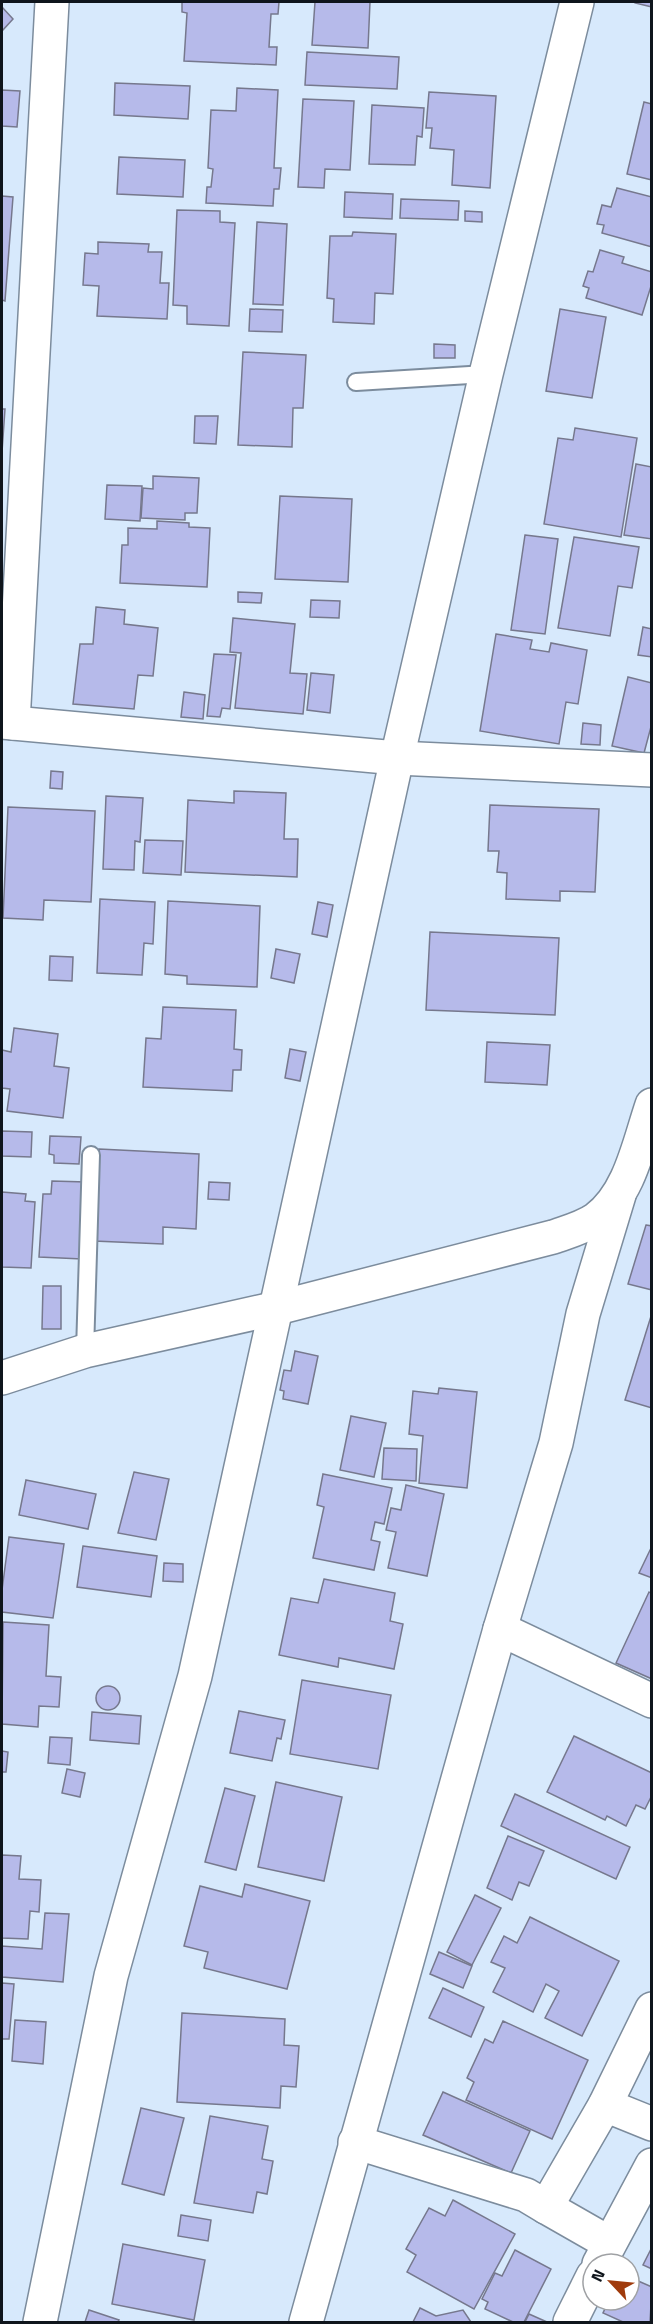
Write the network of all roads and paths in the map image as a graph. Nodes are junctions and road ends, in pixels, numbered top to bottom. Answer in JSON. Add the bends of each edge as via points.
{"nodes":[{"id":1,"x":52,"y":2,"type":"edge"},
{"id":2,"x":578,"y":2,"type":"edge"},
{"id":3,"x":486,"y":374,"type":"junction"},
{"id":4,"x":356,"y":382,"type":"dead end"},
{"id":5,"x":7,"y":722,"type":"edge"},
{"id":6,"x":397,"y":758,"type":"junction"},
{"id":7,"x":651,"y":770,"type":"edge"},
{"id":8,"x":651,"y":1105,"type":"edge"},
{"id":9,"x":91,"y":1155,"type":"dead end"},
{"id":10,"x":619,"y":1195,"type":"junction"},
{"id":11,"x":277,"y":1308,"type":"junction"},
{"id":12,"x":85,"y":1351,"type":"junction"},
{"id":13,"x":2,"y":1378,"type":"edge"},
{"id":14,"x":500,"y":1629,"type":"junction"},
{"id":15,"x":651,"y":1701,"type":"edge"},
{"id":16,"x":651,"y":2008,"type":"edge"},
{"id":17,"x":604,"y":2105,"type":"junction"},
{"id":18,"x":651,"y":2124,"type":"edge"},
{"id":19,"x":355,"y":2142,"type":"junction"},
{"id":20,"x":651,"y":2165,"type":"edge"},
{"id":21,"x":546,"y":2207,"type":"junction"},
{"id":22,"x":602,"y":2252,"type":"edge"},
{"id":23,"x":605,"y":2252,"type":"edge"},
{"id":24,"x":581,"y":2300,"type":"edge"},
{"id":25,"x":40,"y":2322,"type":"edge"},
{"id":26,"x":306,"y":2322,"type":"edge"},
{"id":27,"x":570,"y":2322,"type":"edge"}],
"edges":[{"from":1,"to":5,"type":"street"},
{"from":2,"to":3,"type":"street"},
{"from":3,"to":4,"type":"lane"},
{"from":3,"to":6,"type":"street"},
{"from":5,"to":6,"type":"street"},
{"from":6,"to":7,"type":"street"},
{"from":6,"to":11,"type":"street"},
{"from":8,"to":10,"type":"street"},
{"from":9,"to":12,"type":"lane"},
{"from":10,"to":11,"type":"street","via":[[596,1219],[553,1237]]},
{"from":10,"to":14,"type":"street","via":[[583,1314],[556,1443]]},
{"from":11,"to":12,"type":"street"},
{"from":11,"to":25,"type":"street","via":[[195,1676],[111,1976]]},
{"from":12,"to":13,"type":"street"},
{"from":14,"to":15,"type":"street"},
{"from":14,"to":19,"type":"street"},
{"from":16,"to":17,"type":"street"},
{"from":17,"to":18,"type":"street"},
{"from":17,"to":21,"type":"street"},
{"from":19,"to":21,"type":"street","via":[[526,2196]]},
{"from":19,"to":26,"type":"street"},
{"from":20,"to":23,"type":"street"},
{"from":21,"to":22,"type":"street"},
{"from":24,"to":27,"type":"street"}]}
